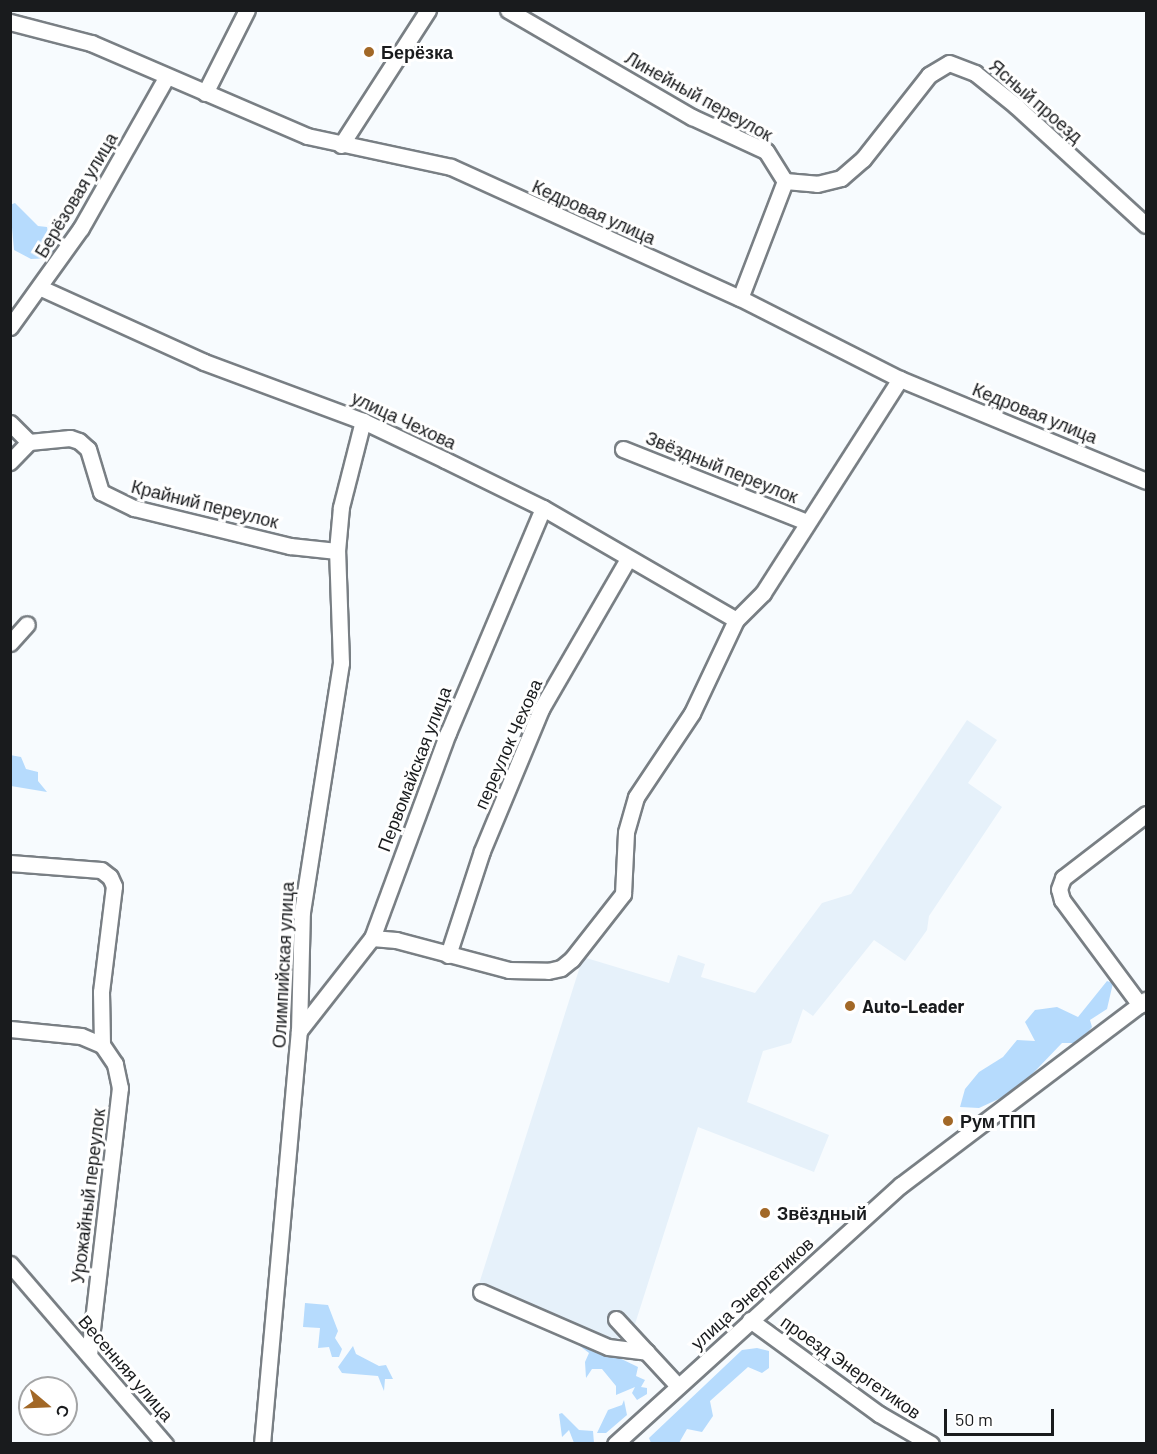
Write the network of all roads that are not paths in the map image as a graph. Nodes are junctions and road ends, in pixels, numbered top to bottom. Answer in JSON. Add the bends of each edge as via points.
{"nodes":[{"id":1,"x":247,"y":10,"type":"edge"},
{"id":2,"x":429,"y":10,"type":"edge"},
{"id":3,"x":508,"y":10,"type":"edge"},
{"id":4,"x":10,"y":22,"type":"edge"},
{"id":5,"x":166,"y":78,"type":"junction"},
{"id":6,"x":205,"y":93,"type":"junction"},
{"id":7,"x":341,"y":145,"type":"junction"},
{"id":8,"x":785,"y":181,"type":"junction"},
{"id":9,"x":1146,"y":225,"type":"edge"},
{"id":10,"x":41,"y":288,"type":"junction"},
{"id":11,"x":740,"y":298,"type":"junction"},
{"id":12,"x":10,"y":327,"type":"edge"},
{"id":13,"x":900,"y":379,"type":"junction"},
{"id":14,"x":363,"y":421,"type":"junction"},
{"id":15,"x":10,"y":423,"type":"edge"},
{"id":16,"x":29,"y":442,"type":"junction"},
{"id":17,"x":622,"y":449,"type":"dead end"},
{"id":18,"x":10,"y":462,"type":"edge"},
{"id":19,"x":1146,"y":481,"type":"edge"},
{"id":20,"x":543,"y":508,"type":"junction"},
{"id":21,"x":806,"y":522,"type":"junction"},
{"id":22,"x":337,"y":551,"type":"junction"},
{"id":23,"x":628,"y":559,"type":"junction"},
{"id":24,"x":736,"y":620,"type":"junction"},
{"id":25,"x":27,"y":624,"type":"dead end"},
{"id":26,"x":10,"y":643,"type":"edge"},
{"id":27,"x":1146,"y":814,"type":"edge"},
{"id":28,"x":10,"y":863,"type":"edge"},
{"id":29,"x":372,"y":938,"type":"junction"},
{"id":30,"x":448,"y":955,"type":"junction"},
{"id":31,"x":1143,"y":1002,"type":"edge"},
{"id":32,"x":10,"y":1029,"type":"edge"},
{"id":33,"x":299,"y":1031,"type":"junction"},
{"id":34,"x":102,"y":1045,"type":"junction"},
{"id":35,"x":10,"y":1264,"type":"edge"},
{"id":36,"x":481,"y":1293,"type":"dead end"},
{"id":37,"x":616,"y":1319,"type":"dead end"},
{"id":38,"x":750,"y":1320,"type":"junction"},
{"id":39,"x":647,"y":1352,"type":"junction"},
{"id":40,"x":89,"y":1355,"type":"junction"},
{"id":41,"x":678,"y":1386,"type":"junction"},
{"id":42,"x":163,"y":1443,"type":"edge"},
{"id":43,"x":262,"y":1443,"type":"edge"},
{"id":44,"x":615,"y":1443,"type":"edge"},
{"id":45,"x":931,"y":1443,"type":"edge"}],
"edges":[{"from":1,"to":6,"type":"street"},
{"from":2,"to":7,"type":"street"},
{"from":3,"to":8,"type":"street","name":"Линейный переулок","via":[[692,117],[766,151]]},
{"from":4,"to":5,"type":"street","name":"Кедровая улица","via":[[91,43]]},
{"from":5,"to":6,"type":"street","name":"Кедровая улица"},
{"from":5,"to":10,"type":"street","name":"Берёзовая улица","via":[[109,182]]},
{"from":6,"to":7,"type":"street","name":"Кедровая улица","via":[[297,132]]},
{"from":7,"to":11,"type":"street","name":"Кедровая улица","via":[[424,158],[450,167]]},
{"from":8,"to":9,"type":"street","name":"Ясный проезд","via":[[817,184],[841,178],[863,159],[929,75],[949,63],[975,73],[1016,106]]},
{"from":8,"to":11,"type":"street"},
{"from":10,"to":12,"type":"street","name":"Берёзовая улица"},
{"from":10,"to":14,"type":"street","name":"улица Чехова","via":[[225,370]]},
{"from":11,"to":13,"type":"street","name":"Кедровая улица"},
{"from":13,"to":19,"type":"street","name":"Кедровая улица"},
{"from":13,"to":21,"type":"street","name":"Звёздный переулок"},
{"from":14,"to":20,"type":"street","name":"улица Чехова"},
{"from":14,"to":22,"type":"street","name":"Олимпийская улица","via":[[341,507]]},
{"from":15,"to":16,"type":"street"},
{"from":16,"to":18,"type":"street"},
{"from":16,"to":22,"type":"street","name":"Крайний переулок","via":[[70,438],[79,441],[88,449],[101,492],[134,508],[290,546]]},
{"from":17,"to":21,"type":"street","name":"Звёздный переулок"},
{"from":20,"to":23,"type":"street","name":"улица Чехова"},
{"from":20,"to":29,"type":"street","name":"Первомайская улица","via":[[457,712]]},
{"from":21,"to":24,"type":"street","name":"Звёздный переулок","via":[[763,594]]},
{"from":22,"to":33,"type":"street","name":"Олимпийская улица","via":[[341,663],[302,912]]},
{"from":23,"to":24,"type":"street","name":"улица Чехова"},
{"from":23,"to":30,"type":"street","name":"переулок Чехова","via":[[542,709],[482,851]]},
{"from":24,"to":30,"type":"street","name":"Звёздный переулок","via":[[692,713],[630,810],[625,885],[619,902],[572,959],[548,971],[509,970]]},
{"from":25,"to":26,"type":"street"},
{"from":27,"to":31,"type":"street","via":[[1063,878],[1059,889],[1062,900]]},
{"from":28,"to":34,"type":"street","via":[[101,870],[110,877],[114,886],[101,992]]},
{"from":29,"to":30,"type":"street","name":"Звёздный переулок","via":[[396,940]]},
{"from":29,"to":33,"type":"street","name":"Первомайская улица"},
{"from":31,"to":38,"type":"street","name":"улица Энергетиков","via":[[940,1153]]},
{"from":32,"to":34,"type":"street","via":[[81,1036]]},
{"from":33,"to":43,"type":"street","name":"Олимпийская улица"},
{"from":34,"to":40,"type":"street","name":"Урожайный переулок","via":[[115,1064],[120,1088]]},
{"from":35,"to":40,"type":"street","name":"Весенняя улица"},
{"from":36,"to":39,"type":"street","via":[[608,1347]]},
{"from":37,"to":39,"type":"street"},
{"from":38,"to":41,"type":"street","name":"улица Энергетиков"},
{"from":38,"to":45,"type":"street","name":"проезд Энергетиков","via":[[879,1414]]},
{"from":39,"to":41,"type":"street"},
{"from":40,"to":42,"type":"street","name":"Весенняя улица"},
{"from":41,"to":44,"type":"street","name":"улица Энергетиков"}]}
